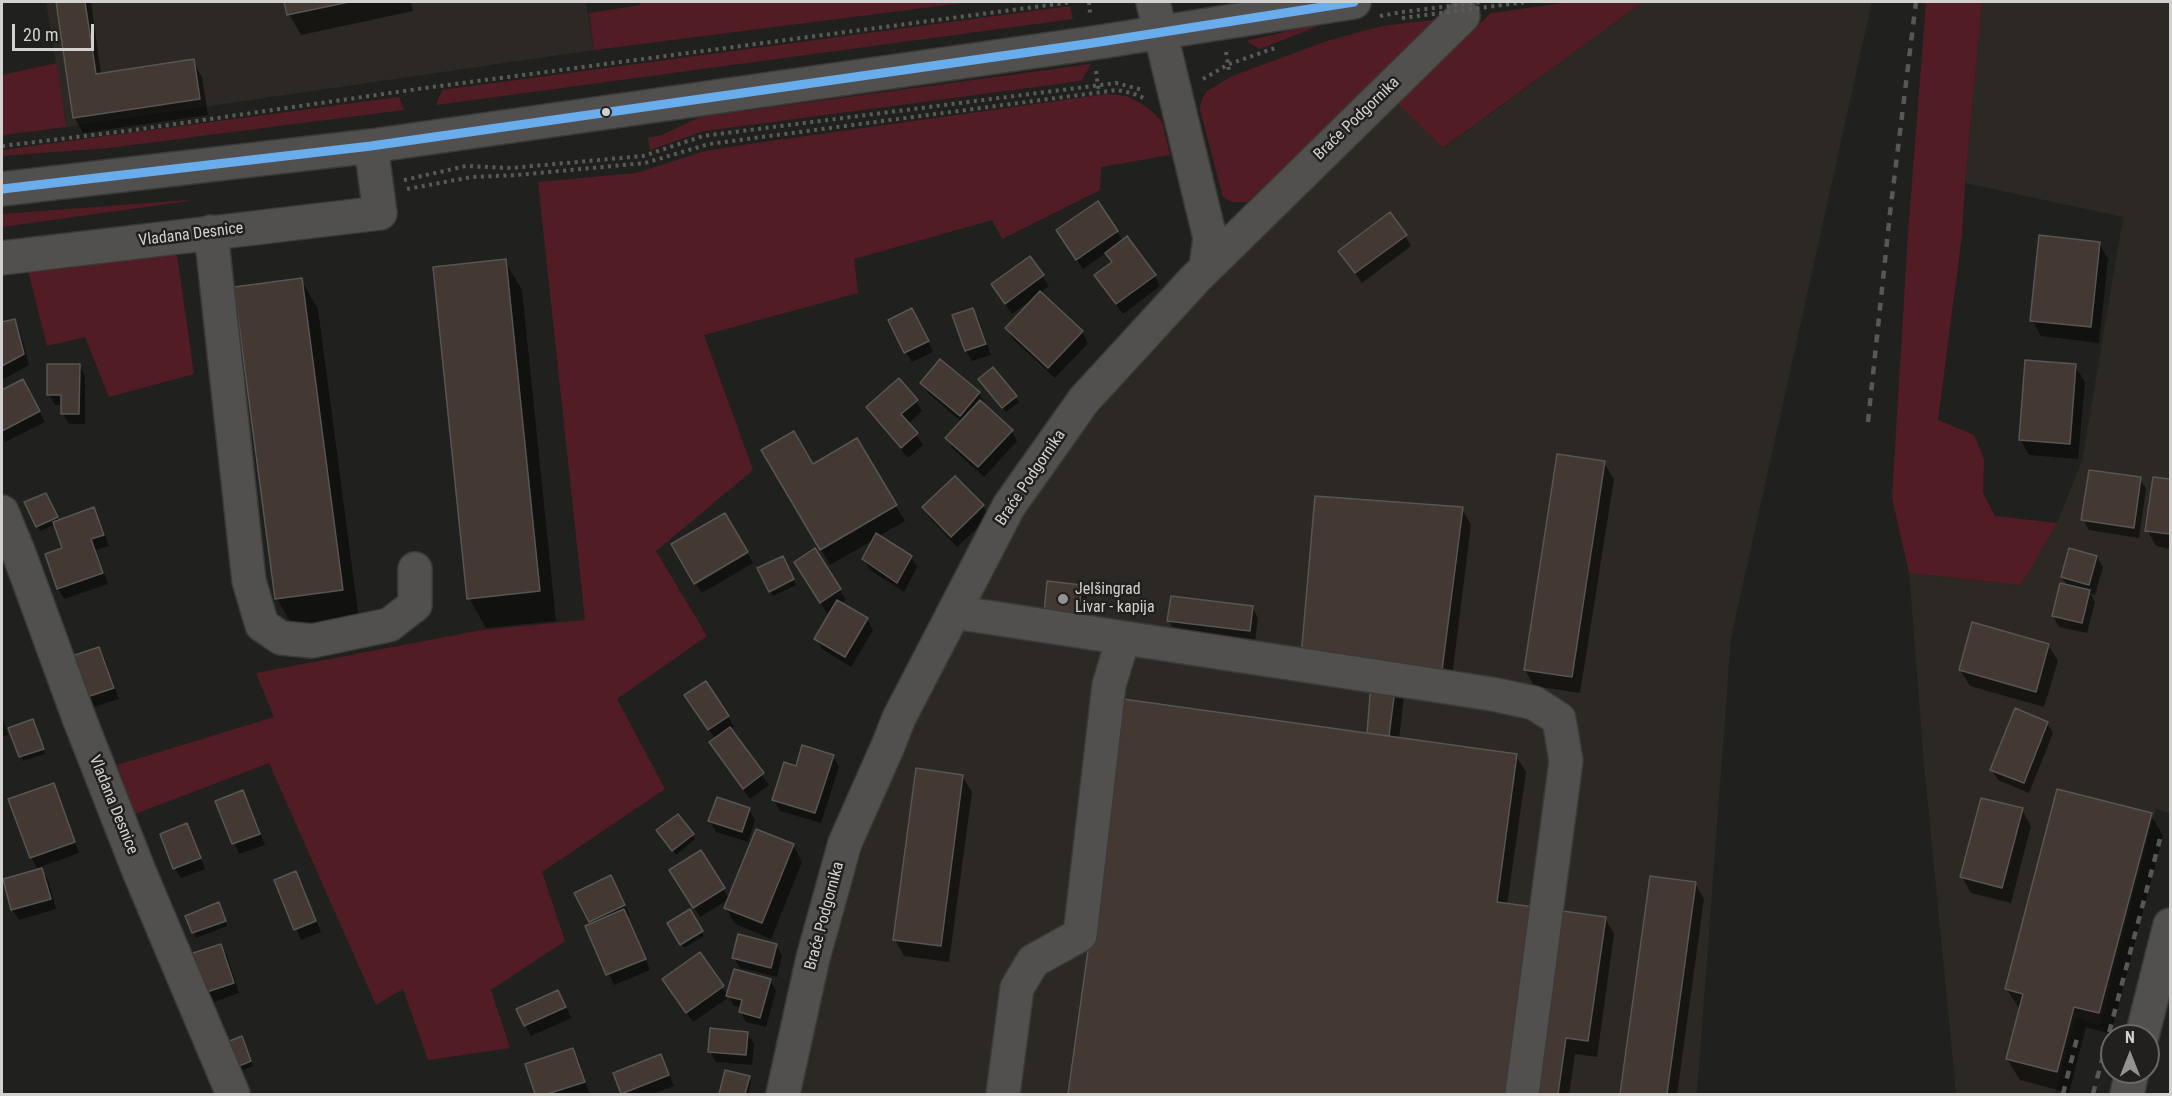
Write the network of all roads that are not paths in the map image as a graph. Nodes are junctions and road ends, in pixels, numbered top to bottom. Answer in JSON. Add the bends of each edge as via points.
{"nodes":[{"id":1,"x":1363,"y":9,"type":"edge"},
{"id":2,"x":1472,"y":9,"type":"edge"},
{"id":3,"x":1156,"y":16,"type":"edge"},
{"id":4,"x":371,"y":146,"type":"junction"},
{"id":5,"x":2,"y":189,"type":"edge"},
{"id":6,"x":211,"y":232,"type":"junction"},
{"id":7,"x":2,"y":258,"type":"edge"},
{"id":8,"x":1206,"y":267,"type":"junction"},
{"id":9,"x":2,"y":512,"type":"edge"},
{"id":10,"x":415,"y":569,"type":"dead end"},
{"id":11,"x":954,"y":612,"type":"junction"},
{"id":12,"x":1123,"y":639,"type":"junction"},
{"id":13,"x":2170,"y":925,"type":"edge"},
{"id":14,"x":2145,"y":1024,"type":"edge"},
{"id":15,"x":233,"y":1095,"type":"edge"},
{"id":16,"x":783,"y":1095,"type":"edge"},
{"id":17,"x":1003,"y":1095,"type":"edge"},
{"id":18,"x":1522,"y":1095,"type":"edge"}],
"edges":[{"from":1,"to":3,"type":"street","via":[[1220,24]]},
{"from":2,"to":8,"type":"street","name":"Braće Podgornika"},
{"from":3,"to":4,"type":"street","via":[[1093,43]]},
{"from":3,"to":8,"type":"street","via":[[1210,238]]},
{"from":4,"to":5,"type":"street"},
{"from":4,"to":6,"type":"street","name":"Vladana Desnice","via":[[378,198]]},
{"from":6,"to":7,"type":"street","name":"Vladana Desnice"},
{"from":6,"to":10,"type":"street","via":[[249,581],[262,624],[281,638],[312,641],[389,626],[415,605]]},
{"from":8,"to":11,"type":"street","name":"Braće Podgornika","via":[[1084,400],[1009,506]]},
{"from":9,"to":15,"type":"street","name":"Vladana Desnice","via":[[135,860]]},
{"from":11,"to":12,"type":"street"},
{"from":11,"to":16,"type":"street","name":"Braće Podgornika","via":[[899,718],[845,843],[813,958]]},
{"from":12,"to":17,"type":"street","via":[[1109,685],[1080,935],[1033,961],[1017,988]]},
{"from":12,"to":18,"type":"street","via":[[1492,694],[1534,703],[1559,719],[1566,761]]},
{"from":13,"to":14,"type":"street"}]}
